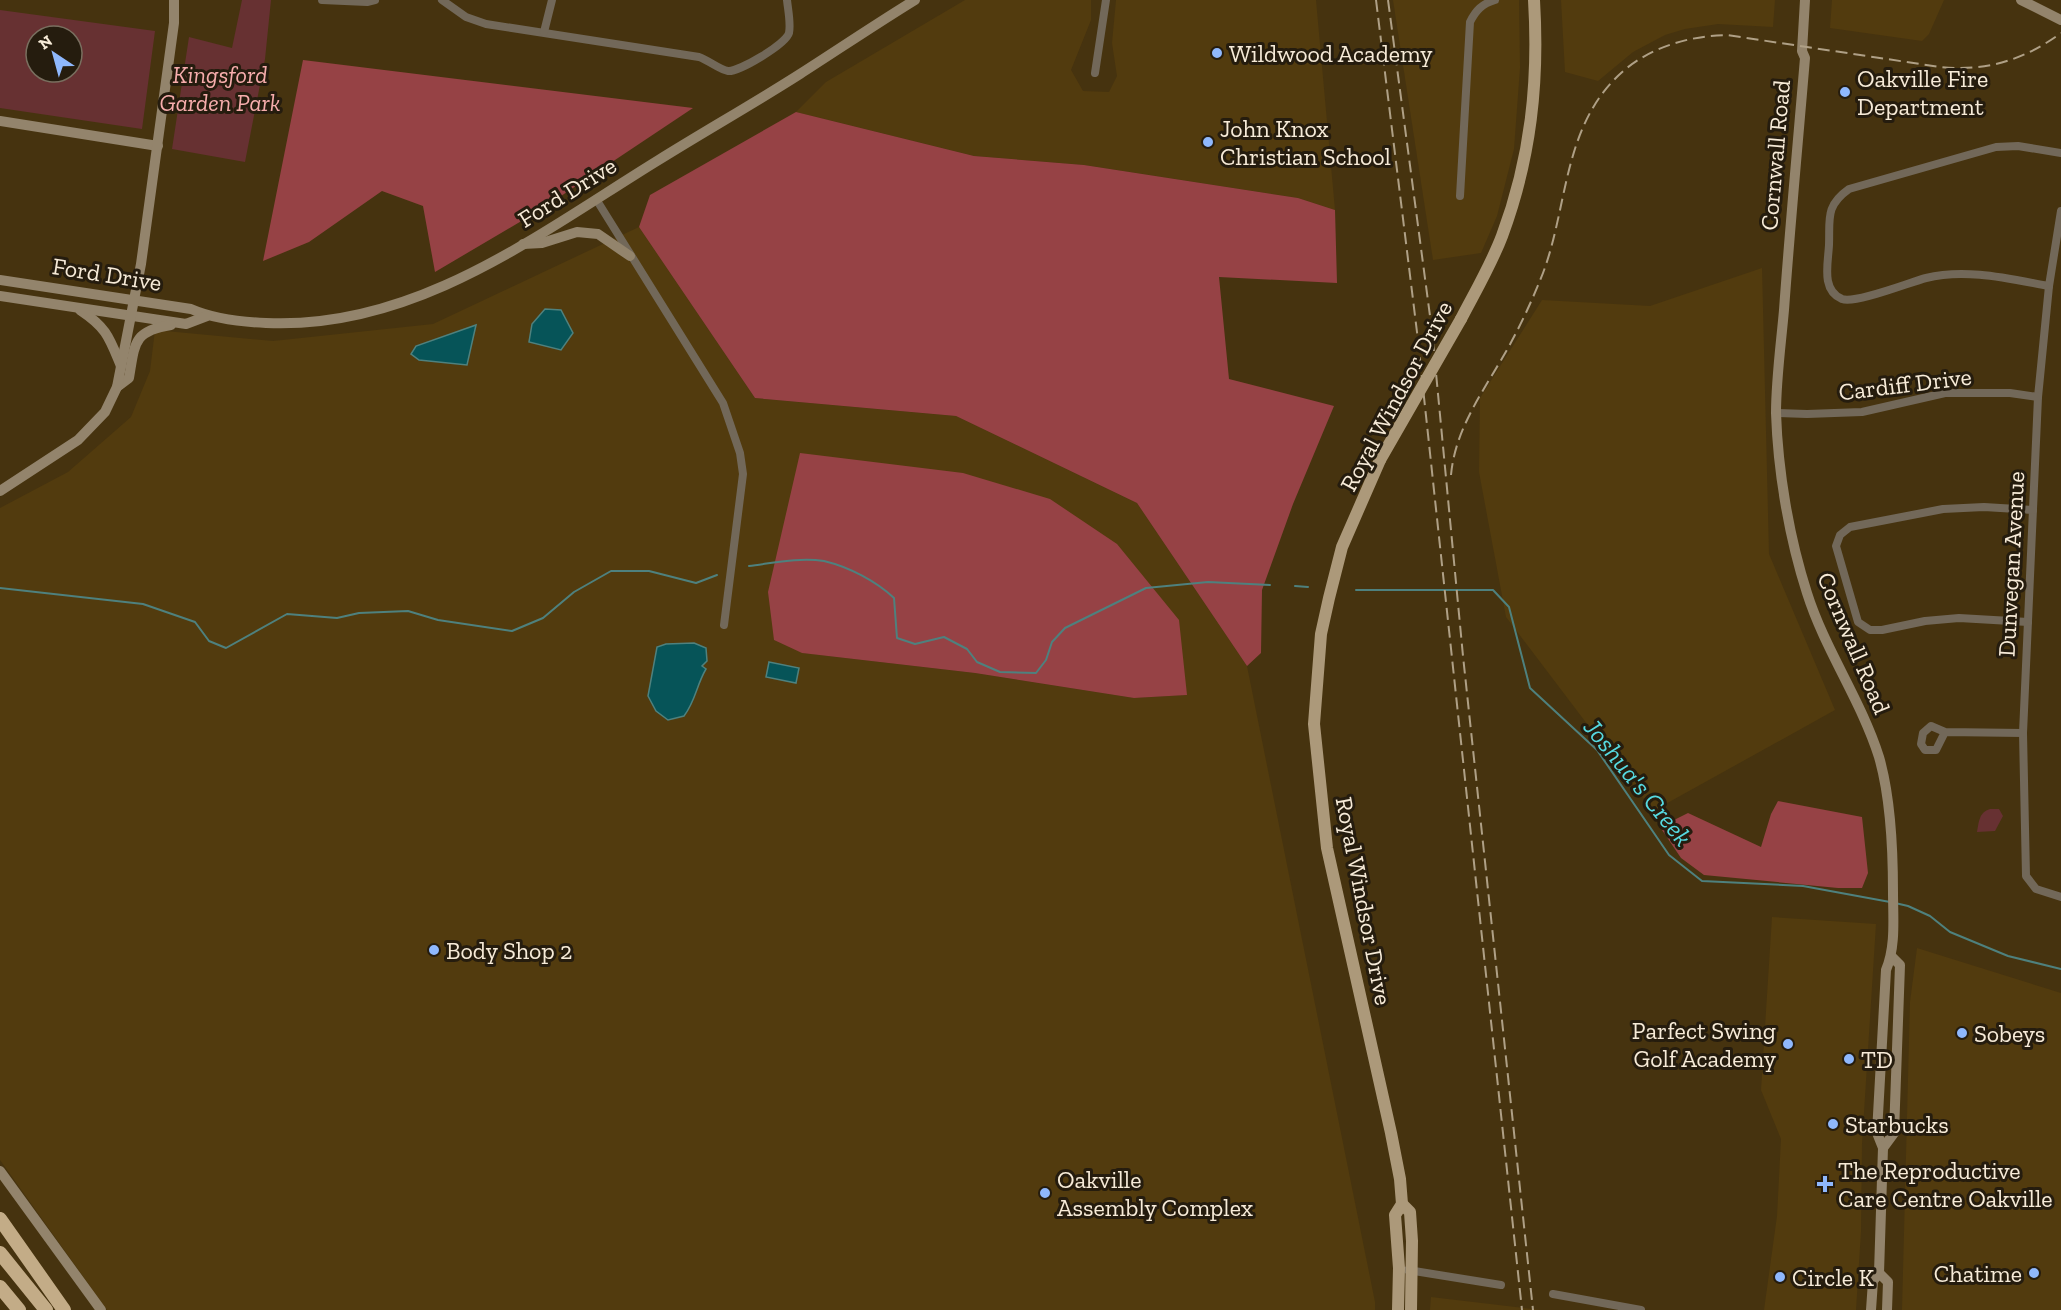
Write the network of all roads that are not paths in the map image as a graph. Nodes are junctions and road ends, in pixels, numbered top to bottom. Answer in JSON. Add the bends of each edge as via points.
{"nodes":[{"id":1,"x":174,"y":0,"type":"edge"},
{"id":2,"x":323,"y":0,"type":"edge"},
{"id":3,"x":375,"y":0,"type":"edge"},
{"id":4,"x":442,"y":0,"type":"edge"},
{"id":5,"x":552,"y":0,"type":"edge"},
{"id":6,"x":787,"y":0,"type":"edge"},
{"id":7,"x":915,"y":0,"type":"edge"},
{"id":8,"x":1106,"y":0,"type":"edge"},
{"id":9,"x":1496,"y":0,"type":"edge"},
{"id":10,"x":1534,"y":0,"type":"edge"},
{"id":11,"x":1804,"y":0,"type":"edge"},
{"id":12,"x":1811,"y":0,"type":"edge"},
{"id":13,"x":2021,"y":0,"type":"edge"},
{"id":14,"x":2061,"y":20,"type":"edge"},
{"id":15,"x":544,"y":32,"type":"junction"},
{"id":16,"x":1805,"y":58,"type":"junction"},
{"id":17,"x":1095,"y":73,"type":"dead end"},
{"id":18,"x":0,"y":121,"type":"edge"},
{"id":19,"x":158,"y":146,"type":"junction"},
{"id":20,"x":2060,"y":152,"type":"edge"},
{"id":21,"x":1460,"y":196,"type":"dead end"},
{"id":22,"x":596,"y":199,"type":"junction"},
{"id":23,"x":2061,"y":211,"type":"edge"},
{"id":24,"x":523,"y":244,"type":"junction"},
{"id":25,"x":630,"y":256,"type":"junction"},
{"id":26,"x":0,"y":280,"type":"edge"},
{"id":27,"x":2049,"y":286,"type":"junction"},
{"id":28,"x":0,"y":296,"type":"edge"},
{"id":29,"x":133,"y":299,"type":"junction"},
{"id":30,"x":76,"y":307,"type":"junction"},
{"id":31,"x":130,"y":315,"type":"junction"},
{"id":32,"x":207,"y":316,"type":"junction"},
{"id":33,"x":181,"y":323,"type":"junction"},
{"id":34,"x":121,"y":366,"type":"junction"},
{"id":35,"x":117,"y":387,"type":"junction"},
{"id":36,"x":2038,"y":397,"type":"junction"},
{"id":37,"x":1776,"y":413,"type":"junction"},
{"id":38,"x":0,"y":491,"type":"edge"},
{"id":39,"x":2033,"y":510,"type":"junction"},
{"id":40,"x":2028,"y":622,"type":"junction"},
{"id":41,"x":724,"y":625,"type":"dead end"},
{"id":42,"x":1945,"y":732,"type":"dead end"},
{"id":43,"x":2023,"y":733,"type":"junction"},
{"id":44,"x":2061,"y":897,"type":"edge"},
{"id":45,"x":1892,"y":956,"type":"junction"},
{"id":46,"x":1883,"y":1148,"type":"junction"},
{"id":47,"x":0,"y":1171,"type":"edge"},
{"id":48,"x":1402,"y":1204,"type":"junction"},
{"id":49,"x":0,"y":1219,"type":"edge"},
{"id":50,"x":0,"y":1253,"type":"edge"},
{"id":51,"x":1399,"y":1266,"type":"junction"},
{"id":52,"x":1412,"y":1271,"type":"junction"},
{"id":53,"x":1880,"y":1273,"type":"junction"},
{"id":54,"x":1501,"y":1286,"type":"dead end"},
{"id":55,"x":0,"y":1287,"type":"edge"},
{"id":56,"x":1553,"y":1294,"type":"dead end"},
{"id":57,"x":19,"y":1310,"type":"edge"},
{"id":58,"x":46,"y":1310,"type":"edge"},
{"id":59,"x":64,"y":1310,"type":"edge"},
{"id":60,"x":101,"y":1310,"type":"edge"},
{"id":61,"x":1398,"y":1310,"type":"edge"},
{"id":62,"x":1411,"y":1310,"type":"edge"},
{"id":63,"x":1641,"y":1310,"type":"edge"},
{"id":64,"x":1871,"y":1310,"type":"edge"},
{"id":65,"x":1887,"y":1310,"type":"edge"}],
"edges":[{"from":1,"to":19,"type":"main road"},
{"from":2,"to":3,"type":"street"},
{"from":4,"to":15,"type":"street","via":[[466,17],[486,24]]},
{"from":5,"to":15,"type":"street"},
{"from":6,"to":15,"type":"street","via":[[789,33],[785,41],[731,72],[699,57]]},
{"from":7,"to":22,"type":"main road","name":"Ford Drive"},
{"from":8,"to":17,"type":"street"},
{"from":9,"to":21,"type":"street","via":[[1475,11],[1470,22]]},
{"from":10,"to":48,"type":"main road","name":"Royal Windsor Drive","bridge":true,"via":[[1534,101],[1527,148],[1502,237],[1461,319],[1380,460],[1342,547],[1321,634],[1314,724],[1327,848],[1394,1143]]},
{"from":11,"to":16,"type":"main road","name":"Cornwall Road"},
{"from":12,"to":16,"type":"main road","name":"Cornwall Road"},
{"from":13,"to":14,"type":"main road"},
{"from":16,"to":37,"type":"main road","name":"Cornwall Road"},
{"from":18,"to":19,"type":"main road"},
{"from":19,"to":29,"type":"main road"},
{"from":20,"to":27,"type":"street","via":[[1996,147],[1849,189],[1832,206],[1830,219],[1827,283],[1844,300],[1958,274]]},
{"from":22,"to":24,"type":"main road","name":"Ford Drive"},
{"from":22,"to":25,"type":"street"},
{"from":23,"to":27,"type":"street","name":"Dunvegan Avenue"},
{"from":24,"to":25,"type":"main road","via":[[542,243],[577,231],[598,234]]},
{"from":24,"to":32,"type":"main road","name":"Ford Drive","via":[[435,291],[344,318],[292,324]]},
{"from":25,"to":41,"type":"street","via":[[723,403],[740,453],[743,474]]},
{"from":26,"to":29,"type":"main road","name":"Ford Drive"},
{"from":27,"to":36,"type":"street","name":"Dunvegan Avenue"},
{"from":28,"to":30,"type":"main road","name":"Ford Drive"},
{"from":29,"to":31,"type":"main road"},
{"from":29,"to":32,"type":"main road","name":"Ford Drive","via":[[191,309]]},
{"from":30,"to":31,"type":"main road","name":"Ford Drive"},
{"from":30,"to":34,"type":"main road","via":[[106,332]]},
{"from":31,"to":33,"type":"main road","name":"Ford Drive"},
{"from":31,"to":34,"type":"main road"},
{"from":32,"to":33,"type":"main road","name":"Ford Drive"},
{"from":33,"to":35,"type":"main road","via":[[145,332],[135,346],[129,378]]},
{"from":34,"to":35,"type":"main road"},
{"from":35,"to":38,"type":"main road","via":[[105,412],[78,440]]},
{"from":36,"to":37,"type":"street","name":"Cardiff Drive","via":[[1945,393],[1862,412]]},
{"from":36,"to":39,"type":"street","name":"Dunvegan Avenue"},
{"from":37,"to":45,"type":"main road","name":"Cornwall Road","via":[[1786,509],[1808,594],[1880,764],[1893,884]]},
{"from":39,"to":40,"type":"street","name":"Dunvegan Avenue"},
{"from":39,"to":40,"type":"street","via":[[1943,509],[1850,526],[1840,535],[1836,546],[1858,622],[1870,630],[1959,618]]},
{"from":40,"to":43,"type":"street","name":"Dunvegan Avenue"},
{"from":42,"to":43,"type":"street"},
{"from":43,"to":44,"type":"street","name":"Dunvegan Avenue","via":[[2026,876],[2036,889]]},
{"from":45,"to":46,"type":"main road","name":"Cornwall Road","via":[[1886,970],[1877,1133]]},
{"from":45,"to":46,"type":"main road","name":"Cornwall Road","via":[[1900,965],[1893,1133]]},
{"from":46,"to":53,"type":"main road","name":"Cornwall Road"},
{"from":47,"to":60,"type":"main road"},
{"from":48,"to":51,"type":"main road","name":"Royal Windsor Drive","via":[[1395,1215]]},
{"from":48,"to":52,"type":"main road","name":"Royal Windsor Drive","via":[[1410,1212]]},
{"from":49,"to":59,"type":"highway"},
{"from":50,"to":58,"type":"highway"},
{"from":51,"to":52,"type":"street"},
{"from":51,"to":61,"type":"main road","name":"Royal Windsor Drive"},
{"from":52,"to":54,"type":"street"},
{"from":52,"to":62,"type":"main road","name":"Royal Windsor Drive"},
{"from":53,"to":64,"type":"main road","name":"Cornwall Road","via":[[1873,1281]]},
{"from":53,"to":65,"type":"main road","name":"Cornwall Road","via":[[1888,1282]]},
{"from":55,"to":57,"type":"highway"},
{"from":56,"to":63,"type":"street"}]}
